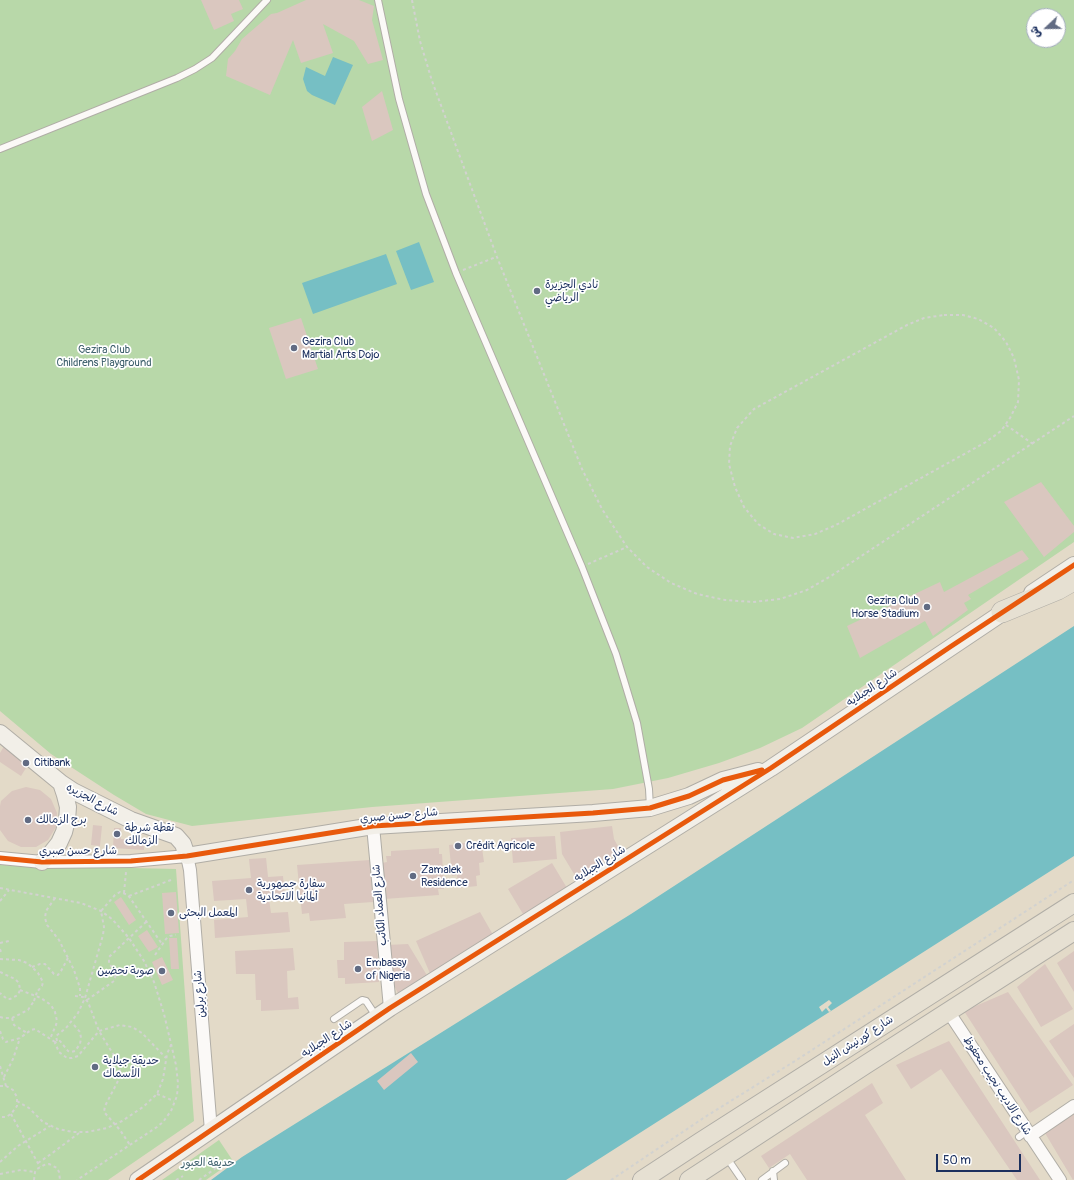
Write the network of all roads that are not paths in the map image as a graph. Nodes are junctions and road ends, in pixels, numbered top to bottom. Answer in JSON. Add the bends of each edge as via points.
{"nodes":[{"id":1,"x":267,"y":0,"type":"edge"},
{"id":2,"x":378,"y":0,"type":"edge"},
{"id":3,"x":0,"y":149,"type":"edge"},
{"id":4,"x":1074,"y":559,"type":"edge"},
{"id":5,"x":1074,"y":565,"type":"edge"},
{"id":6,"x":1074,"y":580,"type":"edge"},
{"id":7,"x":1041,"y":587,"type":"junction"},
{"id":8,"x":1002,"y":612,"type":"junction"},
{"id":9,"x":0,"y":733,"type":"edge"},
{"id":10,"x":771,"y":768,"type":"junction"},
{"id":11,"x":61,"y":783,"type":"junction"},
{"id":12,"x":650,"y":808,"type":"junction"},
{"id":13,"x":373,"y":826,"type":"junction"},
{"id":14,"x":187,"y":856,"type":"junction"},
{"id":15,"x":0,"y":858,"type":"edge"},
{"id":16,"x":42,"y":862,"type":"junction"},
{"id":17,"x":1074,"y":903,"type":"edge"},
{"id":18,"x":1074,"y":931,"type":"edge"},
{"id":19,"x":948,"y":1011,"type":"junction"},
{"id":20,"x":383,"y":1013,"type":"junction"},
{"id":21,"x":334,"y":1019,"type":"dead end"},
{"id":22,"x":1074,"y":1106,"type":"edge"},
{"id":23,"x":211,"y":1131,"type":"junction"},
{"id":24,"x":1026,"y":1135,"type":"junction"},
{"id":25,"x":700,"y":1142,"type":"junction"},
{"id":26,"x":726,"y":1156,"type":"junction"},
{"id":27,"x":784,"y":1163,"type":"dead end"},
{"id":28,"x":662,"y":1167,"type":"junction"},
{"id":29,"x":705,"y":1169,"type":"junction"},
{"id":30,"x":773,"y":1172,"type":"junction"},
{"id":31,"x":138,"y":1180,"type":"edge"},
{"id":32,"x":642,"y":1180,"type":"edge"},
{"id":33,"x":683,"y":1180,"type":"edge"},
{"id":34,"x":689,"y":1180,"type":"edge"},
{"id":35,"x":742,"y":1180,"type":"edge"},
{"id":36,"x":762,"y":1180,"type":"edge"},
{"id":37,"x":774,"y":1180,"type":"edge"},
{"id":38,"x":1060,"y":1180,"type":"edge"}],
"edges":[{"from":1,"to":3,"type":"lane","via":[[212,58],[195,69]]},
{"from":2,"to":12,"type":"lane","via":[[399,99],[426,194],[456,273],[582,567],[616,654],[637,723]]},
{"from":4,"to":7,"type":"street","name":"شارع الجبلايه","via":[[1049,576]]},
{"from":5,"to":7,"type":"street","name":"شارع الجبلايه"},
{"from":6,"to":8,"type":"highway"},
{"from":7,"to":8,"type":"street","name":"شارع الجبلايه"},
{"from":8,"to":10,"type":"street","name":"شارع الجبلايه"},
{"from":9,"to":11,"type":"street","name":"شارع الجزيره"},
{"from":10,"to":12,"type":"street","name":"شارع حسن صبري","via":[[722,780],[689,796]]},
{"from":10,"to":20,"type":"street","name":"شارع الجبلايه"},
{"from":11,"to":14,"type":"street","name":"شارع الجزيره","via":[[131,820],[176,836],[183,844]]},
{"from":11,"to":16,"type":"street","via":[[68,807],[67,820],[59,844]]},
{"from":12,"to":13,"type":"street","name":"شارع حسن صبري"},
{"from":13,"to":14,"type":"street","name":"شارع حسن صبري"},
{"from":13,"to":20,"type":"street","name":"شارع العماد الكاتب"},
{"from":14,"to":16,"type":"street","name":"شارع حسن صبري","via":[[131,861]]},
{"from":14,"to":23,"type":"street","name":"شارع برلين","via":[[191,878]]},
{"from":15,"to":16,"type":"street","name":"شارع حسن صبري"},
{"from":17,"to":25,"type":"main road","name":"شارع كورنيش النيل"},
{"from":18,"to":19,"type":"main road"},
{"from":19,"to":24,"type":"street","name":"شارع الاديب نجيب محفوظ"},
{"from":19,"to":26,"type":"main road"},
{"from":20,"to":21,"type":"lane","via":[[362,1000]]},
{"from":20,"to":23,"type":"street","name":"شارع الجبلايه"},
{"from":22,"to":24,"type":"street"},
{"from":23,"to":31,"type":"street","name":"شارع الجبلايه"},
{"from":24,"to":38,"type":"street","name":"شارع الاديب نجيب محفوظ"},
{"from":25,"to":28,"type":"main road","name":"شارع كورنيش النيل"},
{"from":25,"to":29,"type":"main road","via":[[700,1156]]},
{"from":26,"to":29,"type":"main road"},
{"from":26,"to":35,"type":"lane"},
{"from":27,"to":30,"type":"lane"},
{"from":28,"to":32,"type":"main road","name":"شارع كورنيش النيل"},
{"from":28,"to":33,"type":"main road","via":[[676,1172]]},
{"from":29,"to":34,"type":"main road"},
{"from":30,"to":36,"type":"lane"},
{"from":30,"to":37,"type":"lane"}]}
